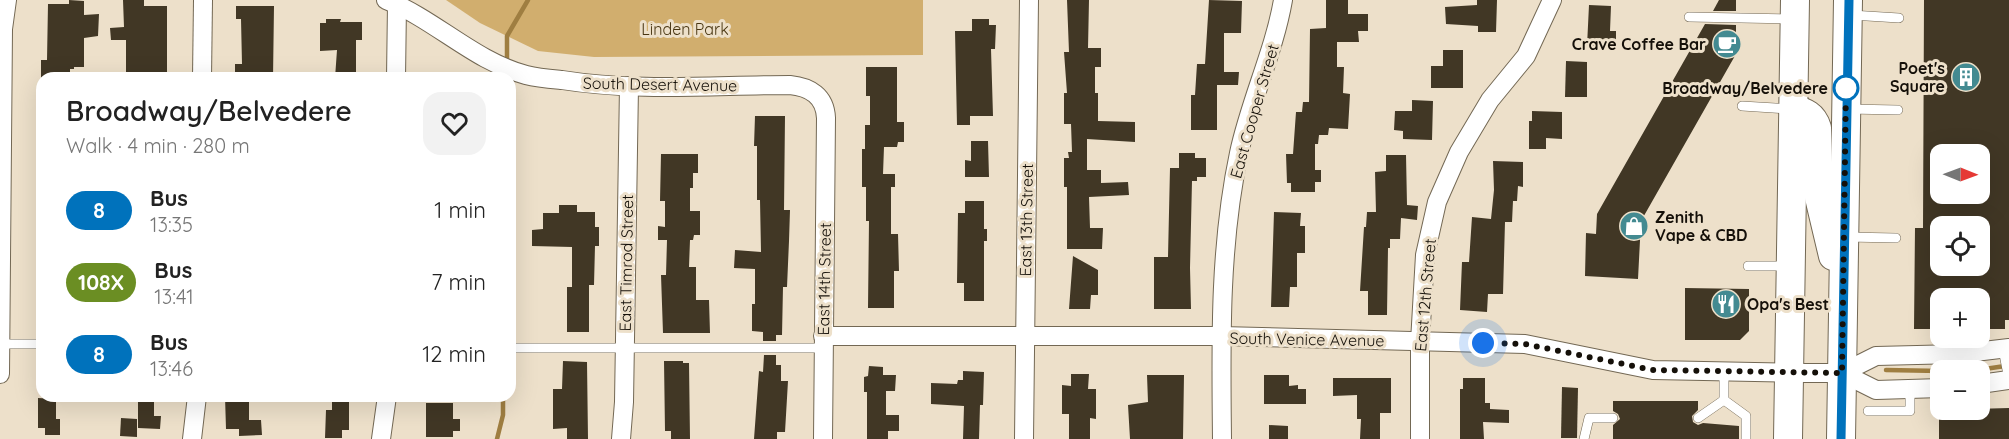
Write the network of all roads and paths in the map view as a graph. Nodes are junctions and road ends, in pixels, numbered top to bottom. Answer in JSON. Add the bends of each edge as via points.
{"nodes":[{"id":1,"x":7,"y":0,"type":"edge"},
{"id":2,"x":203,"y":0,"type":"edge"},
{"id":3,"x":1029,"y":0,"type":"edge"},
{"id":4,"x":1283,"y":0,"type":"edge"},
{"id":5,"x":392,"y":2,"type":"edge"},
{"id":6,"x":1551,"y":2,"type":"edge"},
{"id":7,"x":1848,"y":8,"type":"edge"},
{"id":8,"x":1795,"y":10,"type":"edge"},
{"id":9,"x":1689,"y":17,"type":"dead end"},
{"id":10,"x":1899,"y":18,"type":"dead end"},
{"id":11,"x":202,"y":72,"type":"edge"},
{"id":12,"x":396,"y":72,"type":"edge"},
{"id":13,"x":629,"y":86,"type":"junction"},
{"id":14,"x":1742,"y":106,"type":"dead end"},
{"id":15,"x":1793,"y":109,"type":"junction"},
{"id":16,"x":1846,"y":109,"type":"junction"},
{"id":17,"x":1898,"y":110,"type":"dead end"},
{"id":18,"x":826,"y":118,"type":"joint"},
{"id":19,"x":1844,"y":237,"type":"junction"},
{"id":20,"x":1896,"y":238,"type":"dead end"},
{"id":21,"x":1748,"y":266,"type":"dead end"},
{"id":22,"x":1790,"y":266,"type":"junction"},
{"id":23,"x":1843,"y":296,"type":"junction"},
{"id":24,"x":1,"y":334,"type":"edge"},
{"id":25,"x":1221,"y":336,"type":"junction"},
{"id":26,"x":1025,"y":338,"type":"junction"},
{"id":27,"x":823,"y":342,"type":"junction"},
{"id":28,"x":1420,"y":342,"type":"junction"},
{"id":29,"x":36,"y":343,"type":"edge"},
{"id":30,"x":516,"y":348,"type":"edge"},
{"id":31,"x":625,"y":348,"type":"junction"},
{"id":32,"x":2006,"y":348,"type":"edge"},
{"id":33,"x":1724,"y":371,"type":"junction"},
{"id":34,"x":1789,"y":373,"type":"junction"},
{"id":35,"x":1842,"y":373,"type":"junction"},
{"id":36,"x":0,"y":374,"type":"edge"},
{"id":37,"x":2009,"y":380,"type":"edge"},
{"id":38,"x":1990,"y":383,"type":"edge"},
{"id":39,"x":1930,"y":388,"type":"edge"},
{"id":40,"x":1910,"y":389,"type":"junction"},
{"id":41,"x":1724,"y":400,"type":"junction"},
{"id":42,"x":196,"y":402,"type":"edge"},
{"id":43,"x":386,"y":402,"type":"edge"},
{"id":44,"x":1868,"y":411,"type":"dead end"},
{"id":45,"x":1613,"y":418,"type":"dead end"},
{"id":46,"x":1698,"y":418,"type":"dead end"},
{"id":47,"x":192,"y":439,"type":"edge"},
{"id":48,"x":381,"y":439,"type":"edge"},
{"id":49,"x":621,"y":439,"type":"edge"},
{"id":50,"x":823,"y":439,"type":"edge"},
{"id":51,"x":1024,"y":439,"type":"edge"},
{"id":52,"x":1222,"y":439,"type":"edge"},
{"id":53,"x":1420,"y":439,"type":"edge"},
{"id":54,"x":1584,"y":439,"type":"edge"},
{"id":55,"x":1746,"y":439,"type":"edge"},
{"id":56,"x":1788,"y":439,"type":"edge"},
{"id":57,"x":1841,"y":439,"type":"edge"}],
"edges":[{"from":1,"to":24,"type":"street","via":[[3,29]]},
{"from":2,"to":11,"type":"street"},
{"from":3,"to":26,"type":"street","name":"East 13th Street"},
{"from":4,"to":25,"type":"street","name":"East Cooper Street","via":[[1278,31],[1239,151],[1228,213]]},
{"from":5,"to":12,"type":"street"},
{"from":5,"to":13,"type":"street","name":"South Desert Avenue","via":[[430,21],[468,49],[526,75]]},
{"from":6,"to":28,"type":"street","name":"East 12th Street","via":[[1526,56],[1490,100],[1459,152],[1437,202],[1425,255]]},
{"from":7,"to":10,"type":"lane"},
{"from":7,"to":16,"type":"main road"},
{"from":8,"to":9,"type":"lane"},
{"from":8,"to":15,"type":"main road"},
{"from":13,"to":18,"type":"street","name":"South Desert Avenue","via":[[807,87],[826,108]]},
{"from":13,"to":31,"type":"street","name":"East Timrod Street"},
{"from":14,"to":15,"type":"lane"},
{"from":15,"to":22,"type":"main road"},
{"from":15,"to":23,"type":"main road","via":[[1806,113],[1817,128],[1819,198]]},
{"from":16,"to":17,"type":"lane"},
{"from":16,"to":19,"type":"main road"},
{"from":18,"to":27,"type":"street","name":"East 14th Street"},
{"from":19,"to":20,"type":"lane"},
{"from":19,"to":23,"type":"main road"},
{"from":21,"to":22,"type":"lane"},
{"from":22,"to":34,"type":"main road"},
{"from":23,"to":35,"type":"main road"},
{"from":24,"to":29,"type":"lane"},
{"from":24,"to":36,"type":"street"},
{"from":25,"to":26,"type":"street","name":"South Venice Avenue"},
{"from":25,"to":28,"type":"street","name":"South Venice Avenue"},
{"from":25,"to":52,"type":"street","name":"East Cooper Street"},
{"from":26,"to":27,"type":"street","name":"South Venice Avenue"},
{"from":26,"to":51,"type":"street","name":"East 13th Street"},
{"from":27,"to":31,"type":"lane"},
{"from":27,"to":50,"type":"street","name":"East 14th Street"},
{"from":28,"to":33,"type":"street","name":"South Venice Avenue","via":[[1525,344],[1653,370]]},
{"from":28,"to":53,"type":"street","name":"East 12th Street"},
{"from":30,"to":31,"type":"lane"},
{"from":31,"to":49,"type":"street","name":"East Timrod Street"},
{"from":32,"to":35,"type":"street","via":[[1958,354],[1876,356]]},
{"from":32,"to":37,"type":"lane"},
{"from":33,"to":34,"type":"street","name":"South Venice Avenue"},
{"from":33,"to":41,"type":"lane"},
{"from":34,"to":35,"type":"street","name":"South Venice Avenue"},
{"from":34,"to":56,"type":"main road"},
{"from":35,"to":40,"type":"street","via":[[1876,390]]},
{"from":35,"to":57,"type":"main road"},
{"from":37,"to":38,"type":"street"},
{"from":39,"to":40,"type":"street"},
{"from":40,"to":44,"type":"lane","via":[[1910,411]]},
{"from":41,"to":46,"type":"lane"},
{"from":41,"to":55,"type":"lane","via":[[1746,416]]},
{"from":42,"to":47,"type":"street"},
{"from":43,"to":48,"type":"street"},
{"from":45,"to":54,"type":"lane","via":[[1589,418]]}]}
